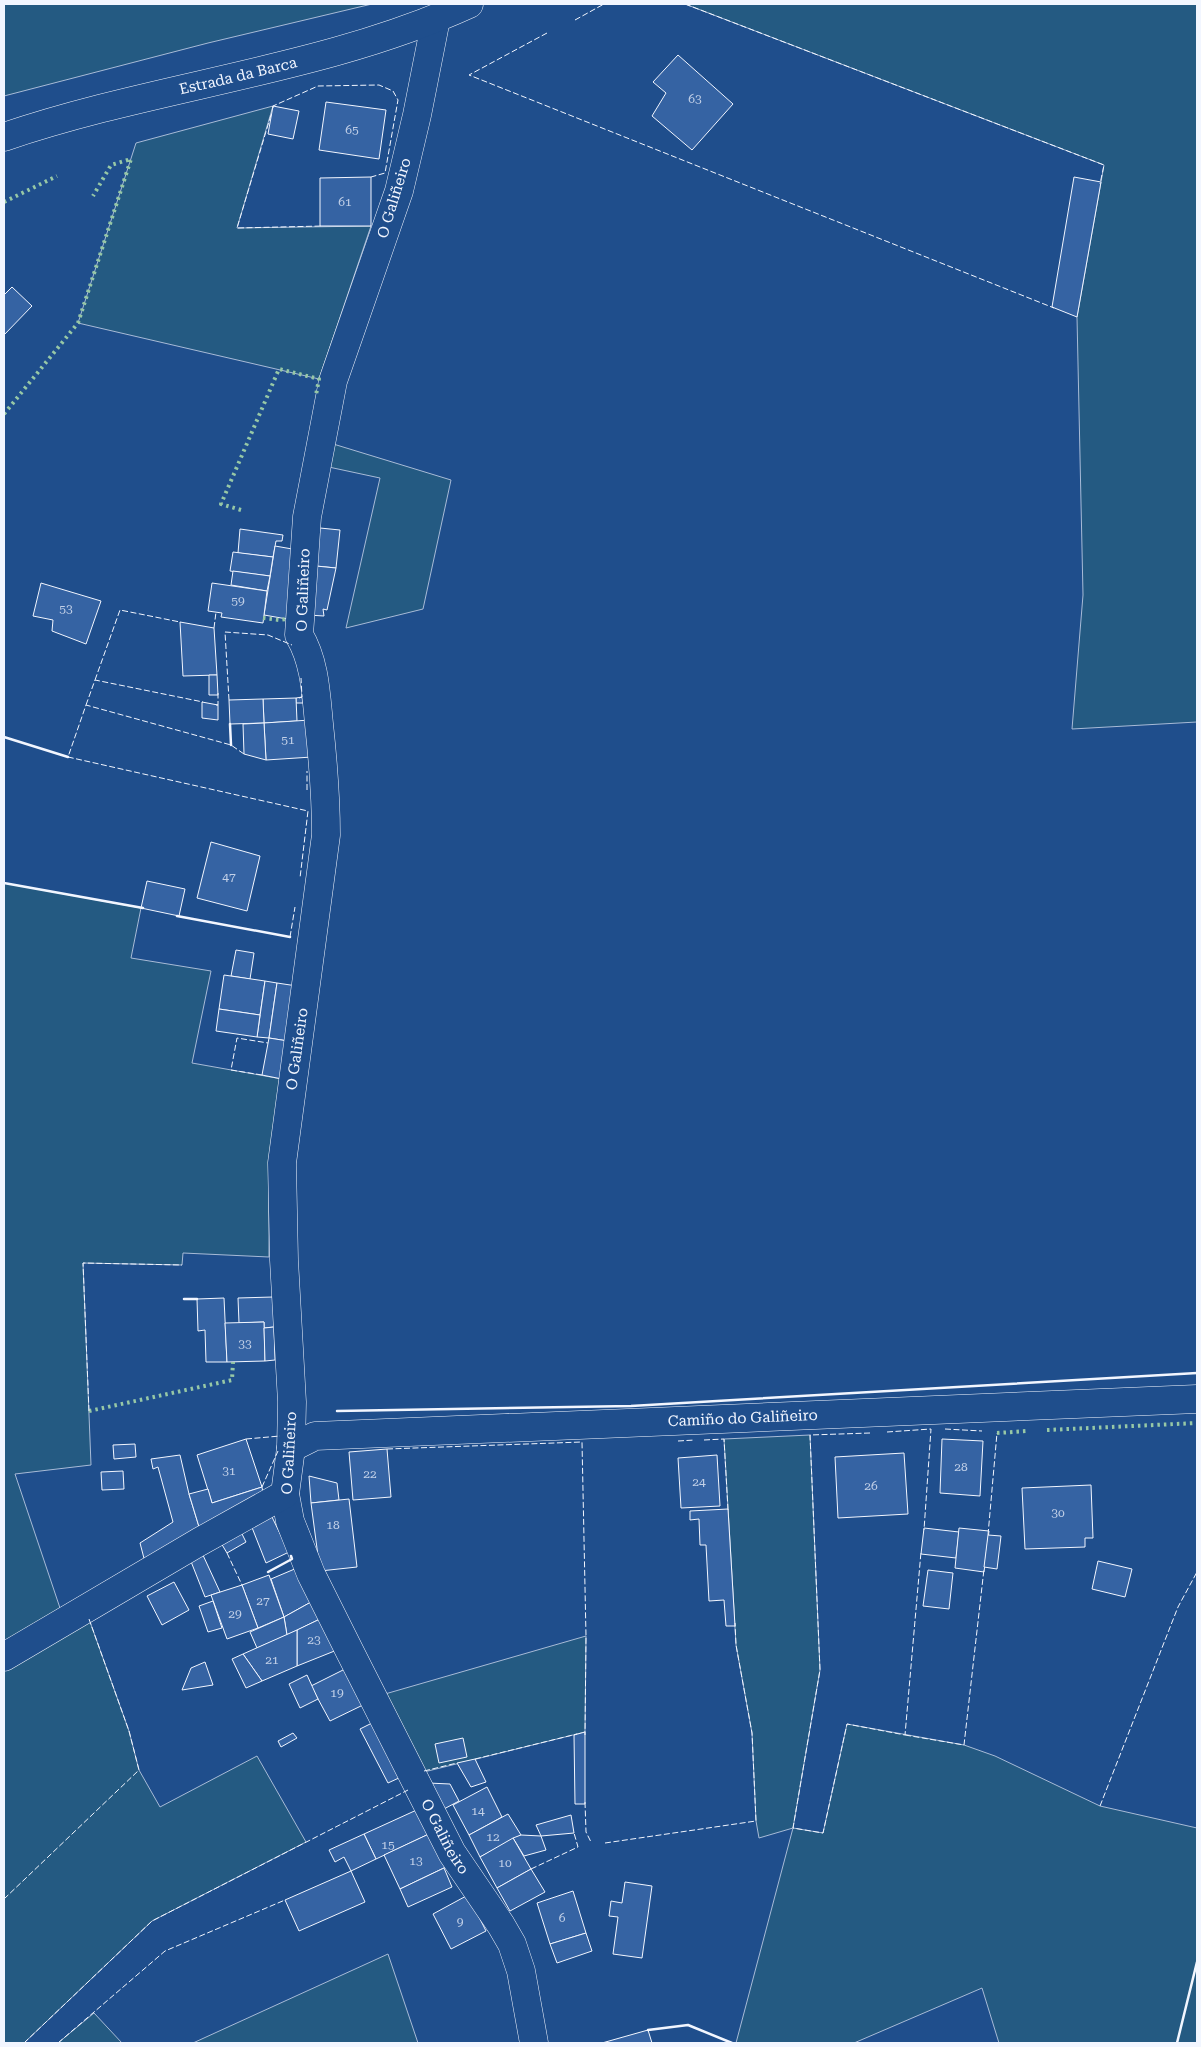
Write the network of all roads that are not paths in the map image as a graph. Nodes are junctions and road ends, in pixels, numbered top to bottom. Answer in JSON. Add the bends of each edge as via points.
{"nodes":[{"id":1,"x":469,"y":4,"type":"edge"},
{"id":2,"x":436,"y":19,"type":"junction"},
{"id":3,"x":4,"y":137,"type":"edge"},
{"id":4,"x":1197,"y":1399,"type":"edge"},
{"id":5,"x":291,"y":1448,"type":"junction"},
{"id":6,"x":284,"y":1494,"type":"junction"},
{"id":7,"x":4,"y":1656,"type":"edge"},
{"id":8,"x":534,"y":2043,"type":"edge"}],
"edges":[{"from":1,"to":2,"type":"street","name":"Estrada da Barca"},
{"from":2,"to":3,"type":"street","name":"Estrada da Barca","via":[[326,54],[46,122]]},
{"from":2,"to":5,"type":"street","name":"O Galiñeiro","via":[[399,191],[333,381],[307,517],[299,635],[313,669],[326,790],[326,836],[282,1163]]},
{"from":4,"to":5,"type":"street","name":"Camiño do Galiñeiro","via":[[315,1436]]},
{"from":5,"to":6,"type":"street","name":"O Galiñeiro"},
{"from":6,"to":7,"type":"street"},
{"from":6,"to":8,"type":"street","name":"O Galiñeiro","via":[[290,1520],[311,1574],[452,1853],[512,1944],[521,1971]]}]}
